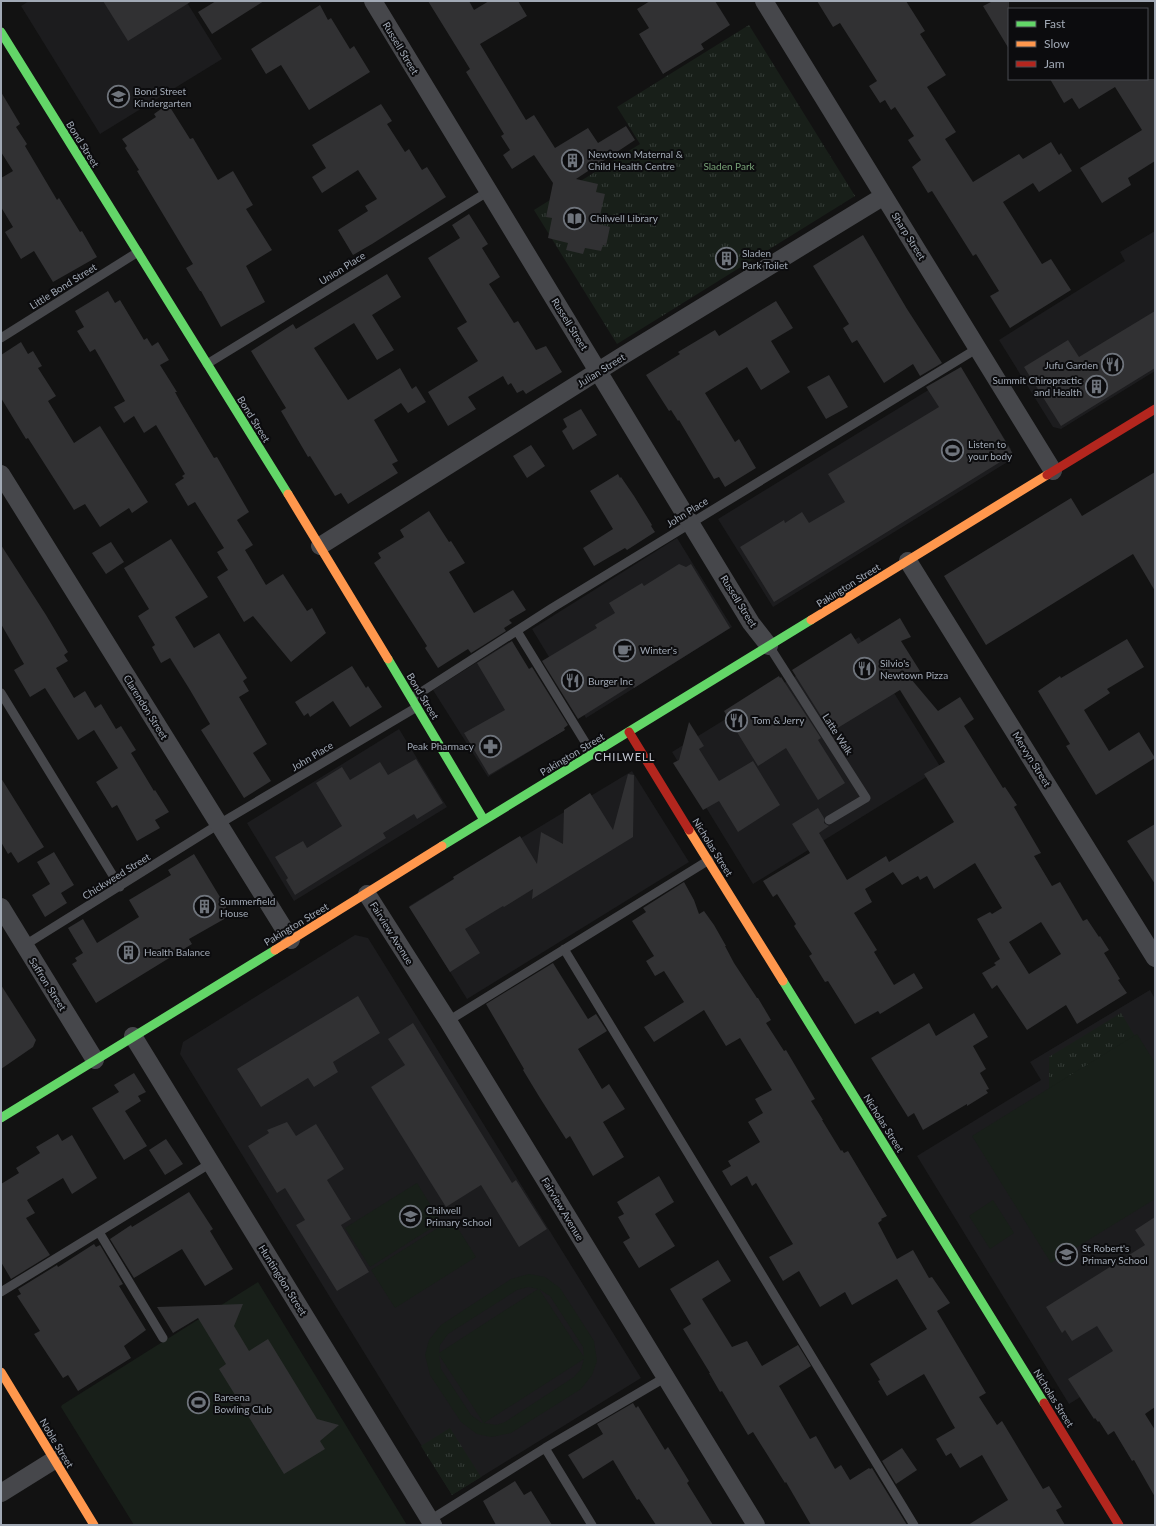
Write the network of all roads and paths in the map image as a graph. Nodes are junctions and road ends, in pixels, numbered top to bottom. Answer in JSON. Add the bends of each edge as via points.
{"nodes":[{"id":1,"x":373,"y":1,"type":"edge"},
{"id":2,"x":764,"y":1,"type":"edge"},
{"id":3,"x":1,"y":32,"type":"edge"},
{"id":4,"x":489,"y":191,"type":"junction"},
{"id":5,"x":884,"y":196,"type":"junction"},
{"id":6,"x":138,"y":252,"type":"junction"},
{"id":7,"x":1,"y":338,"type":"edge"},
{"id":8,"x":978,"y":348,"type":"junction"},
{"id":9,"x":207,"y":364,"type":"junction"},
{"id":10,"x":598,"y":371,"type":"junction"},
{"id":11,"x":1155,"y":409,"type":"edge"},
{"id":12,"x":1053,"y":471,"type":"junction"},
{"id":13,"x":1,"y":474,"type":"edge"},
{"id":14,"x":691,"y":522,"type":"junction"},
{"id":15,"x":320,"y":546,"type":"junction"},
{"id":16,"x":908,"y":561,"type":"junction"},
{"id":17,"x":516,"y":631,"type":"junction"},
{"id":18,"x":769,"y":646,"type":"junction"},
{"id":19,"x":1,"y":693,"type":"edge"},
{"id":20,"x":412,"y":698,"type":"junction"},
{"id":21,"x":417,"y":707,"type":"junction"},
{"id":22,"x":629,"y":732,"type":"junction"},
{"id":23,"x":592,"y":755,"type":"junction"},
{"id":24,"x":484,"y":820,"type":"junction"},
{"id":25,"x":829,"y":820,"type":"dead end"},
{"id":26,"x":219,"y":824,"type":"junction"},
{"id":27,"x":709,"y":860,"type":"junction"},
{"id":28,"x":120,"y":887,"type":"junction"},
{"id":29,"x":367,"y":894,"type":"junction"},
{"id":30,"x":1,"y":907,"type":"edge"},
{"id":31,"x":291,"y":940,"type":"junction"},
{"id":32,"x":25,"y":946,"type":"junction"},
{"id":33,"x":564,"y":949,"type":"junction"},
{"id":34,"x":1155,"y":958,"type":"edge"},
{"id":35,"x":448,"y":1021,"type":"junction"},
{"id":36,"x":133,"y":1036,"type":"junction"},
{"id":37,"x":95,"y":1060,"type":"junction"},
{"id":38,"x":1,"y":1118,"type":"edge"},
{"id":39,"x":211,"y":1163,"type":"junction"},
{"id":40,"x":99,"y":1232,"type":"junction"},
{"id":41,"x":1,"y":1292,"type":"edge"},
{"id":42,"x":164,"y":1338,"type":"dead end"},
{"id":43,"x":1,"y":1372,"type":"edge"},
{"id":44,"x":666,"y":1377,"type":"junction"},
{"id":45,"x":545,"y":1448,"type":"junction"},
{"id":46,"x":54,"y":1460,"type":"junction"},
{"id":47,"x":1,"y":1493,"type":"edge"},
{"id":48,"x":432,"y":1523,"type":"edge"},
{"id":49,"x":94,"y":1525,"type":"edge"},
{"id":50,"x":592,"y":1525,"type":"edge"},
{"id":51,"x":756,"y":1525,"type":"edge"},
{"id":52,"x":914,"y":1525,"type":"edge"},
{"id":53,"x":1119,"y":1525,"type":"edge"}],
"edges":[{"from":1,"to":4,"type":"street","name":"Russell Street"},
{"from":2,"to":5,"type":"street","name":"Sharp Street"},
{"from":3,"to":6,"type":"street","name":"Bond Street"},
{"from":4,"to":9,"type":"lane","name":"Union Place"},
{"from":4,"to":10,"type":"street","name":"Russell Street"},
{"from":5,"to":8,"type":"street","name":"Sharp Street"},
{"from":5,"to":10,"type":"street","name":"Julian Street"},
{"from":6,"to":7,"type":"lane","name":"Little Bond Street"},
{"from":6,"to":9,"type":"street","name":"Bond Street"},
{"from":8,"to":12,"type":"street","name":"Sharp Street"},
{"from":8,"to":14,"type":"lane","name":"John Place"},
{"from":9,"to":15,"type":"street","name":"Bond Street"},
{"from":10,"to":14,"type":"street","name":"Russell Street"},
{"from":10,"to":15,"type":"street","name":"Julian Street"},
{"from":11,"to":12,"type":"street","name":"Pakington Street"},
{"from":12,"to":16,"type":"street","name":"Pakington Street"},
{"from":13,"to":26,"type":"street","name":"Clarendon Street"},
{"from":14,"to":17,"type":"lane","name":"John Place"},
{"from":14,"to":18,"type":"street","name":"Russell Street","via":[[752,623]]},
{"from":15,"to":20,"type":"street","name":"Bond Street"},
{"from":16,"to":18,"type":"street","name":"Pakington Street"},
{"from":16,"to":34,"type":"street","name":"Mervyn Street"},
{"from":17,"to":20,"type":"lane","name":"John Place"},
{"from":17,"to":23,"type":"lane"},
{"from":18,"to":22,"type":"street","name":"Pakington Street"},
{"from":18,"to":25,"type":"lane","name":"Latte Walk","via":[[866,798]]},
{"from":19,"to":28,"type":"lane"},
{"from":20,"to":21,"type":"street","name":"Bond Street"},
{"from":21,"to":24,"type":"street","name":"Bond Street"},
{"from":21,"to":26,"type":"lane","name":"John Place"},
{"from":22,"to":23,"type":"street","name":"Pakington Street"},
{"from":22,"to":27,"type":"street","name":"Nicholas Street"},
{"from":23,"to":24,"type":"street","name":"Pakington Street"},
{"from":24,"to":29,"type":"street","name":"Pakington Street"},
{"from":26,"to":28,"type":"lane","name":"Chickweed Street"},
{"from":26,"to":31,"type":"street","name":"Clarendon Street"},
{"from":27,"to":33,"type":"lane"},
{"from":27,"to":53,"type":"street","name":"Nicholas Street"},
{"from":28,"to":32,"type":"lane","name":"Chickweed Street"},
{"from":29,"to":31,"type":"street","name":"Pakington Street"},
{"from":29,"to":35,"type":"street","name":"Fairview Avenue"},
{"from":30,"to":32,"type":"street","name":"Saffron Street"},
{"from":31,"to":36,"type":"street","name":"Pakington Street"},
{"from":32,"to":37,"type":"street","name":"Saffron Street"},
{"from":33,"to":35,"type":"lane"},
{"from":33,"to":52,"type":"lane"},
{"from":35,"to":44,"type":"street","name":"Fairview Avenue"},
{"from":36,"to":37,"type":"street","name":"Pakington Street"},
{"from":36,"to":39,"type":"street","name":"Huntingdon Street"},
{"from":37,"to":38,"type":"street","name":"Pakington Street"},
{"from":39,"to":40,"type":"lane"},
{"from":39,"to":48,"type":"street","name":"Huntingdon Street"},
{"from":40,"to":41,"type":"lane"},
{"from":40,"to":42,"type":"lane"},
{"from":43,"to":46,"type":"street","name":"Noble Street"},
{"from":44,"to":45,"type":"lane"},
{"from":44,"to":51,"type":"street","name":"Fairview Avenue"},
{"from":45,"to":48,"type":"lane"},
{"from":45,"to":50,"type":"lane"},
{"from":46,"to":47,"type":"street"},
{"from":46,"to":49,"type":"street","name":"Noble Street"}]}
